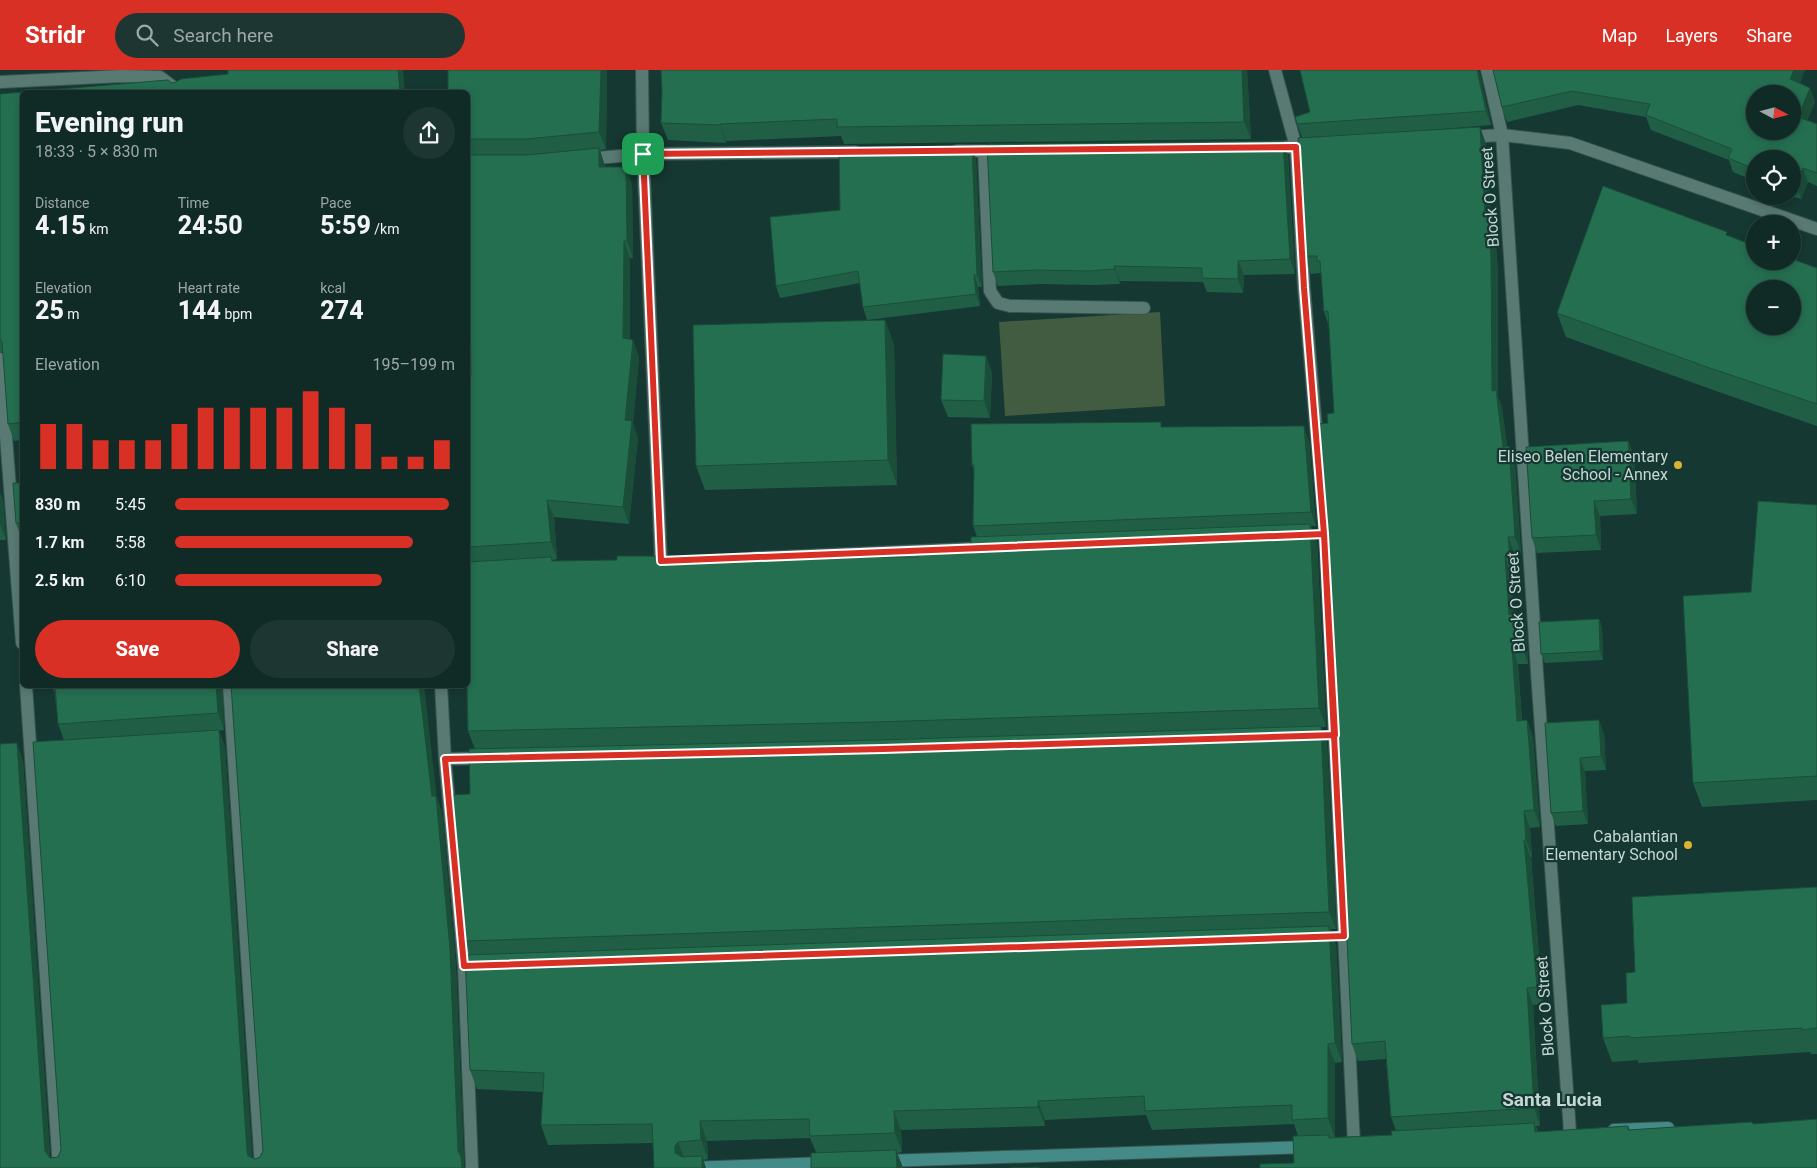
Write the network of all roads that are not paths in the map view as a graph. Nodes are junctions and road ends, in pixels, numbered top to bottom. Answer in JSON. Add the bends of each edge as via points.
{"nodes":[{"id":1,"x":642,"y":70,"type":"edge"},
{"id":2,"x":1275,"y":70,"type":"edge"},
{"id":3,"x":1487,"y":70,"type":"edge"},
{"id":4,"x":0,"y":82,"type":"edge"},
{"id":5,"x":177,"y":90,"type":"edge"},
{"id":6,"x":1502,"y":135,"type":"junction"},
{"id":7,"x":1453,"y":138,"type":"edge"},
{"id":8,"x":1326,"y":146,"type":"edge"},
{"id":9,"x":1296,"y":147,"type":"junction"},
{"id":10,"x":1257,"y":148,"type":"edge"},
{"id":11,"x":1013,"y":150,"type":"edge"},
{"id":12,"x":945,"y":151,"type":"edge"},
{"id":13,"x":984,"y":151,"type":"junction"},
{"id":14,"x":867,"y":152,"type":"edge"},
{"id":15,"x":643,"y":154,"type":"junction"},
{"id":16,"x":570,"y":161,"type":"edge"},
{"id":17,"x":1817,"y":229,"type":"edge"},
{"id":18,"x":1144,"y":308,"type":"dead end"},
{"id":19,"x":0,"y":359,"type":"edge"},
{"id":20,"x":998,"y":548,"type":"edge"},
{"id":21,"x":740,"y":558,"type":"edge"},
{"id":22,"x":661,"y":561,"type":"edge"},
{"id":23,"x":20,"y":617,"type":"edge"},
{"id":24,"x":26,"y":688,"type":"edge"},
{"id":25,"x":229,"y":688,"type":"edge"},
{"id":26,"x":441,"y":688,"type":"edge"},
{"id":27,"x":36,"y":752,"type":"junction"},
{"id":28,"x":16,"y":753,"type":"edge"},
{"id":29,"x":495,"y":758,"type":"edge"},
{"id":30,"x":445,"y":759,"type":"junction"},
{"id":31,"x":1679,"y":1127,"type":"edge"},
{"id":32,"x":1600,"y":1131,"type":"edge"},
{"id":33,"x":1570,"y":1132,"type":"edge"},
{"id":34,"x":1354,"y":1145,"type":"edge"},
{"id":35,"x":1324,"y":1146,"type":"edge"},
{"id":36,"x":868,"y":1162,"type":"edge"},
{"id":37,"x":839,"y":1163,"type":"edge"},
{"id":38,"x":59,"y":1168,"type":"edge"},
{"id":39,"x":261,"y":1168,"type":"edge"},
{"id":40,"x":472,"y":1168,"type":"edge"},
{"id":41,"x":684,"y":1168,"type":"edge"},
{"id":42,"x":690,"y":1168,"type":"edge"}],
"edges":[{"from":1,"to":15,"type":"street"},
{"from":2,"to":9,"type":"street"},
{"from":3,"to":6,"type":"street","name":"Block O Street"},
{"from":4,"to":5,"type":"street","via":[[160,77]]},
{"from":6,"to":7,"type":"street"},
{"from":6,"to":17,"type":"street","via":[[1570,143]]},
{"from":6,"to":33,"type":"street","name":"Block O Street"},
{"from":8,"to":9,"type":"street"},
{"from":9,"to":10,"type":"street"},
{"from":9,"to":34,"type":"street","via":[[1320,535],[1339,937]]},
{"from":11,"to":13,"type":"street"},
{"from":12,"to":13,"type":"street"},
{"from":13,"to":18,"type":"street","via":[[990,291],[998,303],[1010,306]]},
{"from":14,"to":15,"type":"street"},
{"from":15,"to":16,"type":"street"},
{"from":15,"to":22,"type":"street"},
{"from":19,"to":23,"type":"street"},
{"from":20,"to":21,"type":"street"},
{"from":24,"to":27,"type":"street"},
{"from":25,"to":39,"type":"street","via":[[228,739]]},
{"from":26,"to":30,"type":"street"},
{"from":27,"to":28,"type":"street"},
{"from":27,"to":38,"type":"street"},
{"from":29,"to":30,"type":"street"},
{"from":30,"to":40,"type":"street","via":[[469,966]]},
{"from":31,"to":32,"type":"street"},
{"from":35,"to":36,"type":"street"},
{"from":37,"to":42,"type":"street"},
{"from":41,"to":42,"type":"street"}]}
